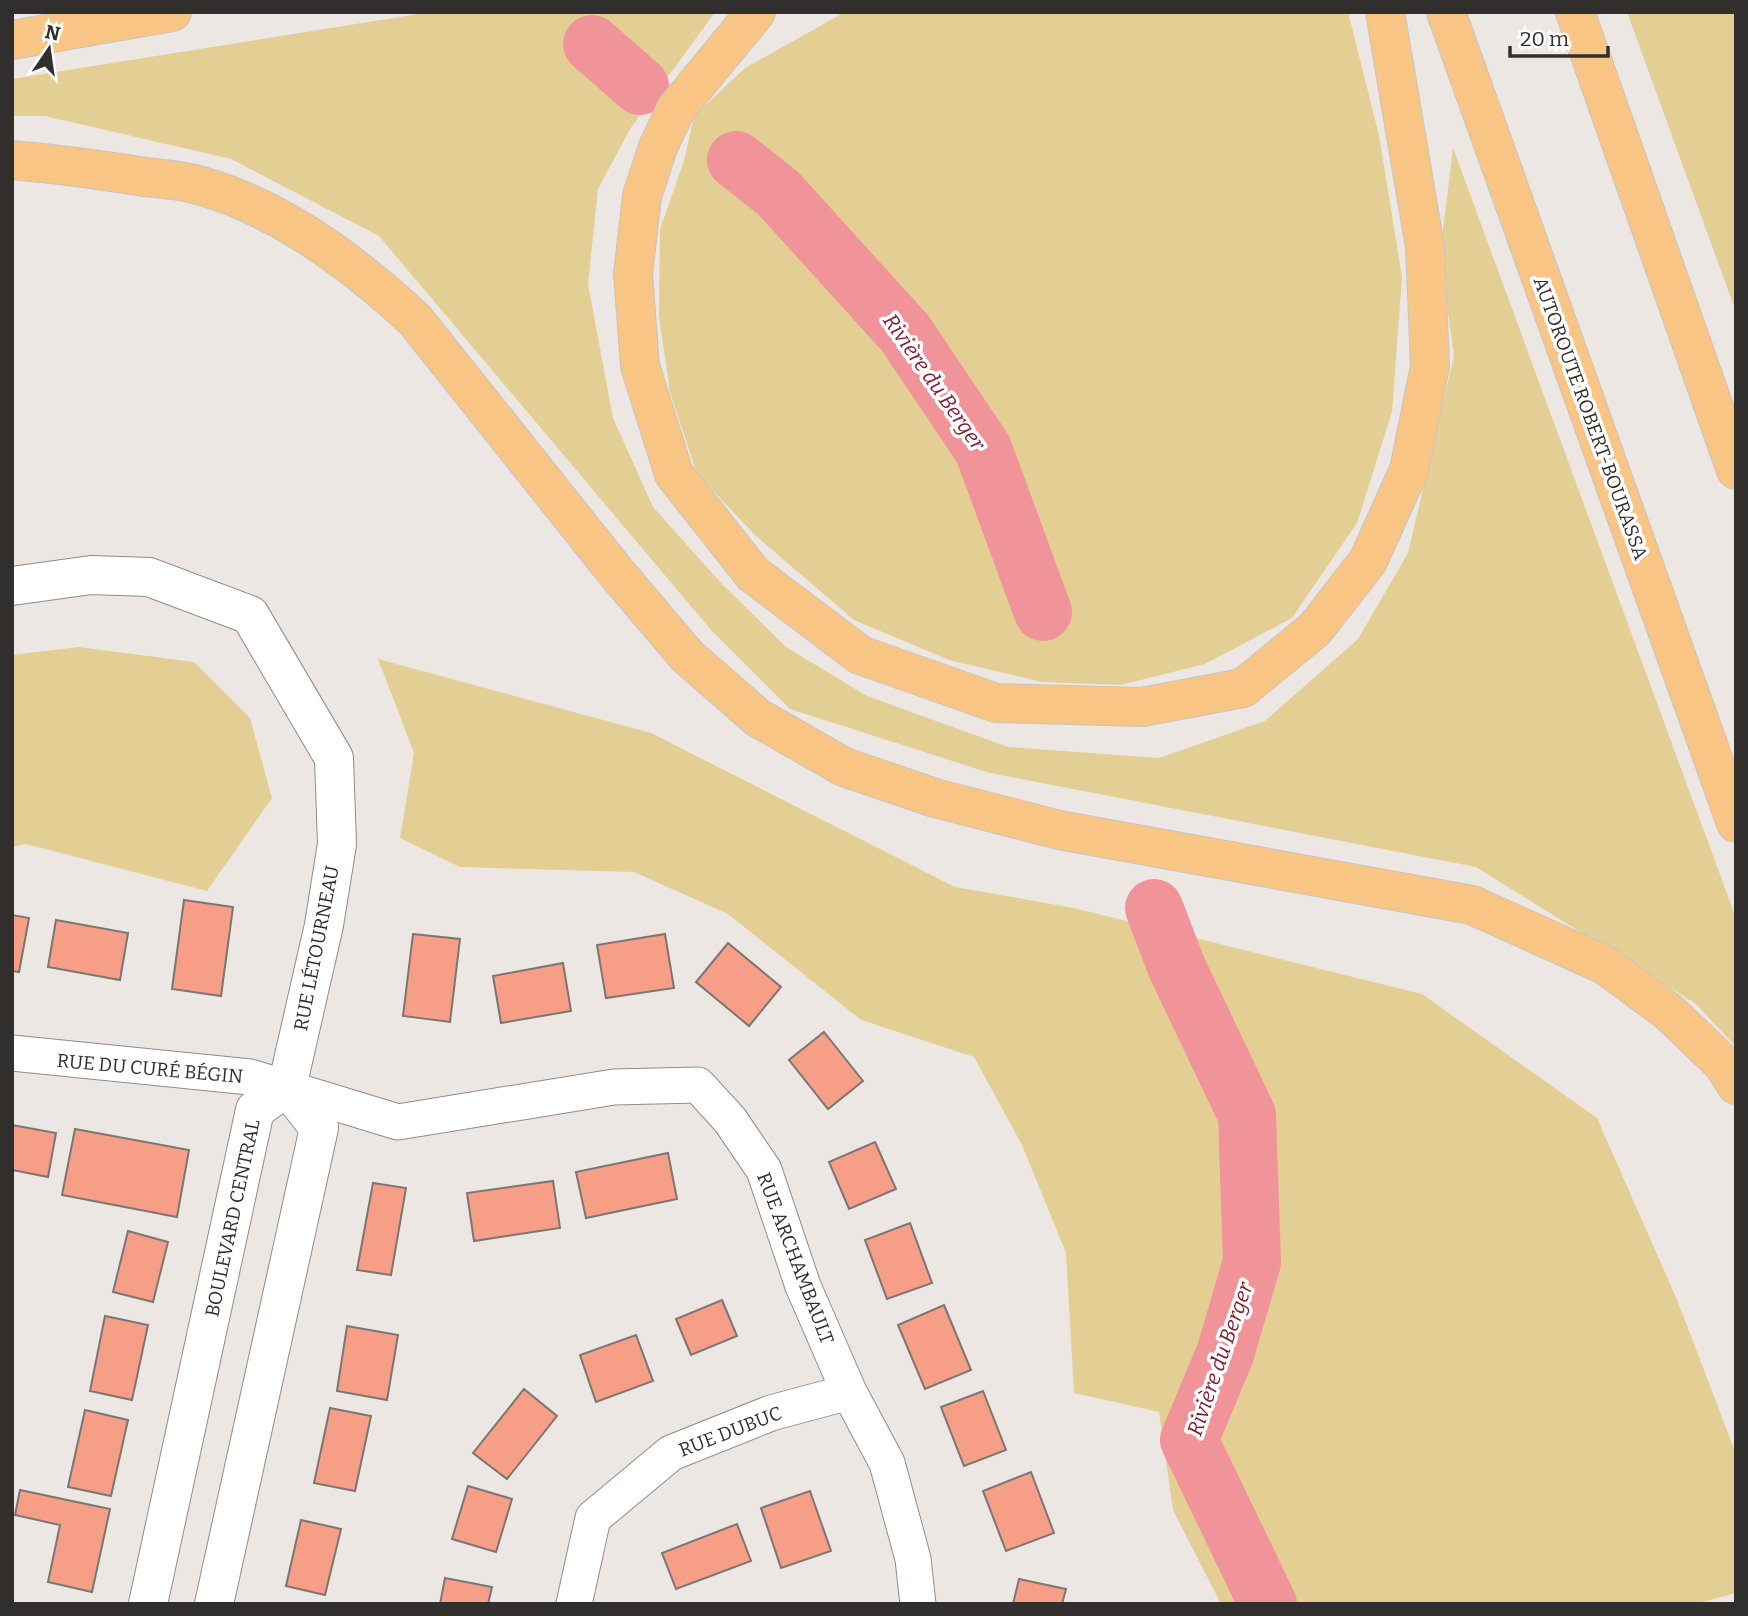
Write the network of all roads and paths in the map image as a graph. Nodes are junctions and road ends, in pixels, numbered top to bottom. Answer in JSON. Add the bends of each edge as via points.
{"nodes":[{"id":1,"x":172,"y":12,"type":"edge"},
{"id":2,"x":756,"y":12,"type":"edge"},
{"id":3,"x":1446,"y":12,"type":"edge"},
{"id":4,"x":1575,"y":12,"type":"edge"},
{"id":5,"x":1386,"y":19,"type":"edge"},
{"id":6,"x":12,"y":40,"type":"edge"},
{"id":7,"x":1614,"y":123,"type":"junction"},
{"id":8,"x":12,"y":160,"type":"edge"},
{"id":9,"x":1736,"y":388,"type":"edge"},
{"id":10,"x":1736,"y":470,"type":"edge"},
{"id":11,"x":12,"y":586,"type":"edge"},
{"id":12,"x":1736,"y":823,"type":"edge"},
{"id":13,"x":12,"y":1053,"type":"edge"},
{"id":14,"x":1736,"y":1085,"type":"edge"},
{"id":15,"x":287,"y":1087,"type":"junction"},
{"id":16,"x":849,"y":1392,"type":"junction"},
{"id":17,"x":148,"y":1604,"type":"edge"},
{"id":18,"x":214,"y":1604,"type":"edge"},
{"id":19,"x":574,"y":1604,"type":"edge"},
{"id":20,"x":919,"y":1604,"type":"edge"}],
"edges":[{"from":1,"to":6,"type":"highway"},
{"from":2,"to":5,"type":"highway","via":[[676,109],[642,196],[633,274],[640,366],[674,474],[753,574],[860,655],[996,703],[1142,707],[1243,688],[1315,629],[1368,561],[1409,470],[1430,366],[1425,260]]},
{"from":3,"to":12,"type":"highway","name":"AUTOROUTE ROBERT-BOURASSA"},
{"from":4,"to":7,"type":"highway"},
{"from":7,"to":9,"type":"highway"},
{"from":7,"to":10,"type":"highway"},
{"from":8,"to":14,"type":"highway","via":[[198,185],[270,215],[328,247],[415,320],[687,656],[758,718],[845,767],[936,798],[1059,830],[1472,905],[1605,965],[1670,1013],[1723,1065]]},
{"from":11,"to":15,"type":"street","name":"RUE LÉTOURNEAU","via":[[91,575],[149,577],[250,615],[334,758],[337,844],[324,925]]},
{"from":13,"to":15,"type":"street","name":"RUE DU CURÉ BÉGIN","via":[[250,1077]]},
{"from":15,"to":16,"type":"street","name":"RUE ARCHAMBAULT","via":[[398,1122],[614,1087],[698,1085],[730,1120],[764,1170],[803,1286]]},
{"from":15,"to":17,"type":"street","name":"BOULEVARD CENTRAL","via":[[255,1110]]},
{"from":15,"to":18,"type":"street","via":[[319,1128]]},
{"from":16,"to":19,"type":"street","name":"RUE DUBUC","via":[[771,1413],[671,1454],[593,1518]]},
{"from":16,"to":20,"type":"street","name":"RUE ARCHAMBAULT","via":[[887,1463],[913,1559]]}]}
